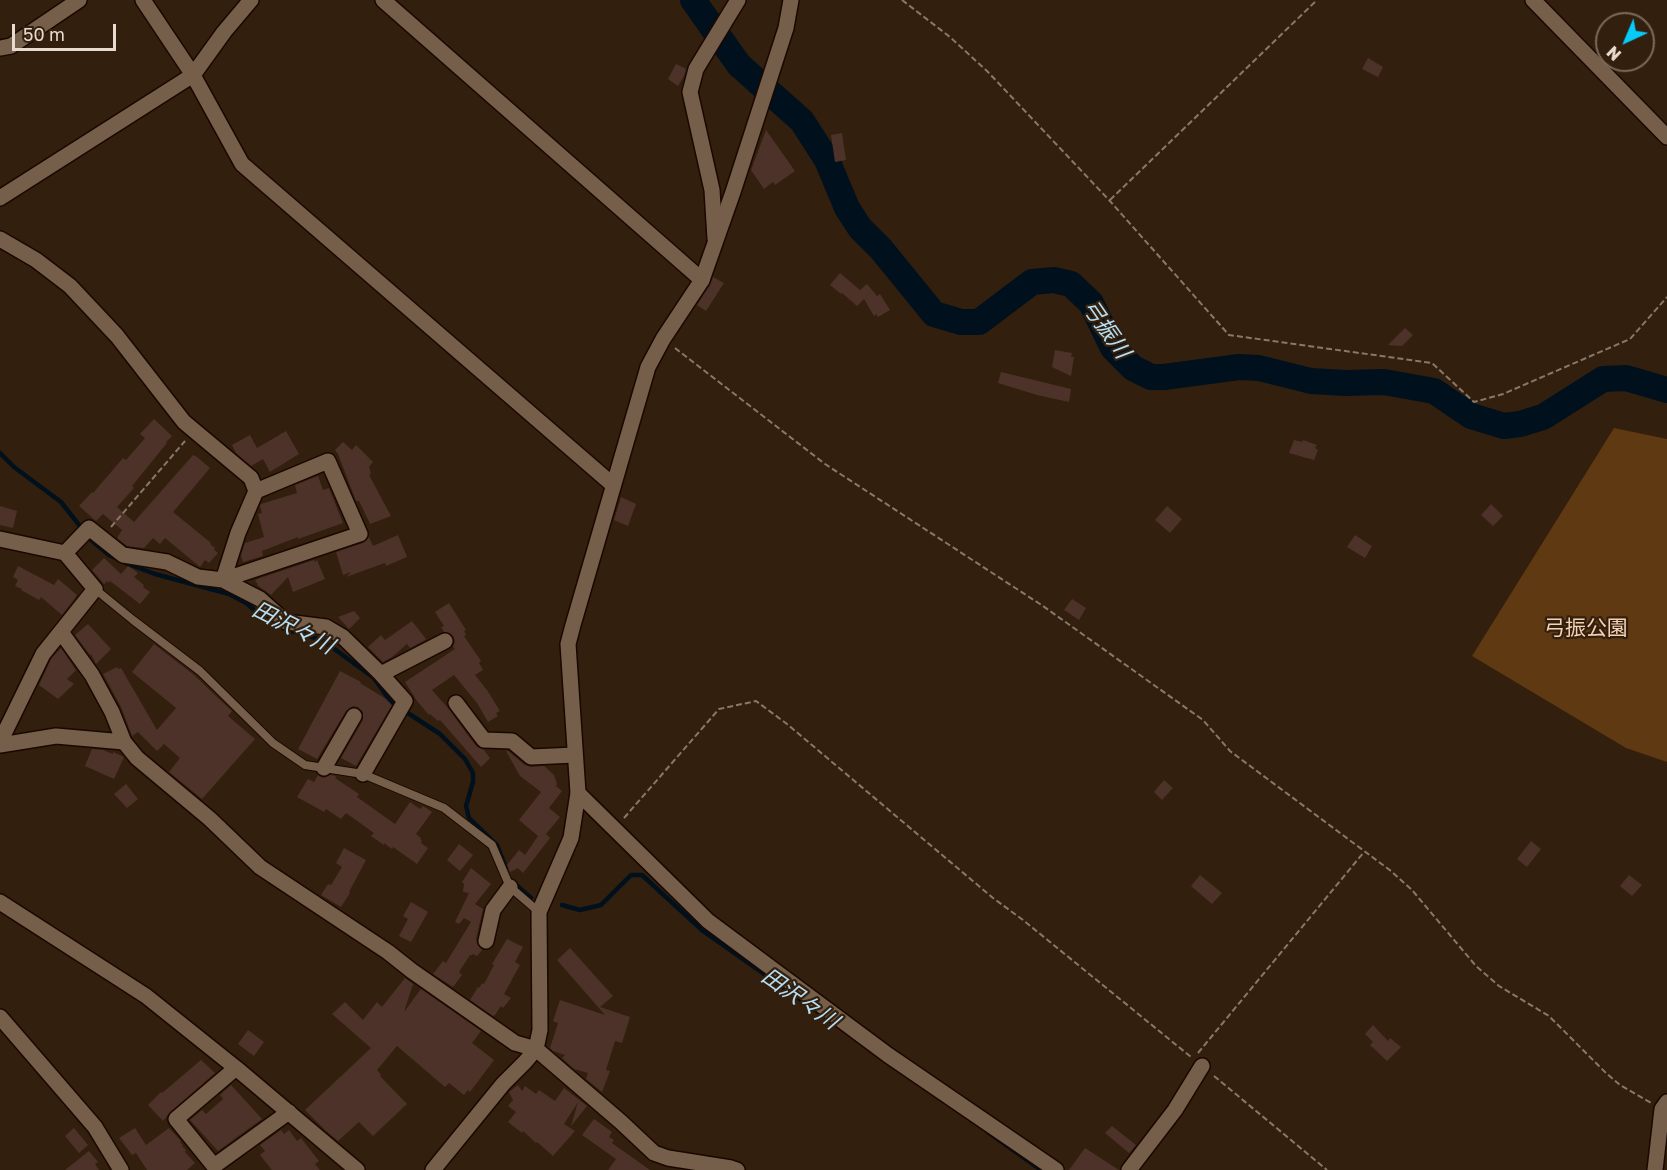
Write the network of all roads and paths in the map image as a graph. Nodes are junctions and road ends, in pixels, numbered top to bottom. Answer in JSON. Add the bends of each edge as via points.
{"nodes":[{"id":1,"x":79,"y":0,"type":"edge"},
{"id":2,"x":143,"y":0,"type":"edge"},
{"id":3,"x":251,"y":0,"type":"edge"},
{"id":4,"x":383,"y":0,"type":"edge"},
{"id":5,"x":738,"y":0,"type":"edge"},
{"id":6,"x":791,"y":0,"type":"edge"},
{"id":7,"x":902,"y":0,"type":"edge"},
{"id":8,"x":1317,"y":0,"type":"edge"},
{"id":9,"x":1533,"y":0,"type":"edge"},
{"id":10,"x":0,"y":48,"type":"edge"},
{"id":11,"x":192,"y":75,"type":"junction"},
{"id":12,"x":1667,"y":137,"type":"edge"},
{"id":13,"x":0,"y":198,"type":"edge"},
{"id":14,"x":1109,"y":200,"type":"junction"},
{"id":15,"x":0,"y":239,"type":"edge"},
{"id":16,"x":715,"y":239,"type":"junction"},
{"id":17,"x":702,"y":280,"type":"junction"},
{"id":18,"x":1667,"y":297,"type":"edge"},
{"id":19,"x":663,"y":339,"type":"junction"},
{"id":20,"x":194,"y":430,"type":"junction"},
{"id":21,"x":613,"y":485,"type":"junction"},
{"id":22,"x":256,"y":491,"type":"junction"},
{"id":23,"x":0,"y":539,"type":"edge"},
{"id":24,"x":101,"y":539,"type":"junction"},
{"id":25,"x":65,"y":553,"type":"junction"},
{"id":26,"x":223,"y":580,"type":"junction"},
{"id":27,"x":95,"y":590,"type":"junction"},
{"id":28,"x":61,"y":632,"type":"junction"},
{"id":29,"x":445,"y":641,"type":"dead end"},
{"id":30,"x":381,"y":674,"type":"junction"},
{"id":31,"x":456,"y":704,"type":"dead end"},
{"id":32,"x":354,"y":716,"type":"dead end"},
{"id":33,"x":124,"y":742,"type":"junction"},
{"id":34,"x":0,"y":743,"type":"edge"},
{"id":35,"x":575,"y":755,"type":"junction"},
{"id":36,"x":324,"y":768,"type":"junction"},
{"id":37,"x":363,"y":774,"type":"junction"},
{"id":38,"x":578,"y":793,"type":"junction"},
{"id":39,"x":614,"y":829,"type":"junction"},
{"id":40,"x":1364,"y":852,"type":"junction"},
{"id":41,"x":510,"y":887,"type":"junction"},
{"id":42,"x":0,"y":902,"type":"edge"},
{"id":43,"x":539,"y":912,"type":"junction"},
{"id":44,"x":486,"y":941,"type":"dead end"},
{"id":45,"x":0,"y":1017,"type":"edge"},
{"id":46,"x":536,"y":1049,"type":"junction"},
{"id":47,"x":1202,"y":1066,"type":"joint"},
{"id":48,"x":236,"y":1068,"type":"junction"},
{"id":49,"x":1664,"y":1106,"type":"edge"},
{"id":50,"x":289,"y":1112,"type":"junction"},
{"id":51,"x":120,"y":1170,"type":"edge"},
{"id":52,"x":357,"y":1170,"type":"edge"},
{"id":53,"x":433,"y":1170,"type":"edge"},
{"id":54,"x":737,"y":1170,"type":"edge"},
{"id":55,"x":1056,"y":1170,"type":"edge"},
{"id":56,"x":1129,"y":1170,"type":"edge"},
{"id":57,"x":1327,"y":1170,"type":"edge"},
{"id":58,"x":1656,"y":1170,"type":"edge"}],
"edges":[{"from":1,"to":10,"type":"street","via":[[11,46]]},
{"from":2,"to":11,"type":"street"},
{"from":3,"to":11,"type":"street"},
{"from":4,"to":17,"type":"street"},
{"from":5,"to":16,"type":"street","via":[[696,69],[690,92],[712,190]]},
{"from":6,"to":16,"type":"street","via":[[782,39]]},
{"from":7,"to":14,"type":"path","via":[[988,72]]},
{"from":8,"to":14,"type":"path"},
{"from":9,"to":12,"type":"street"},
{"from":11,"to":13,"type":"street"},
{"from":11,"to":21,"type":"street","via":[[242,164]]},
{"from":14,"to":18,"type":"path","via":[[1229,335],[1432,363],[1474,402],[1503,394],[1629,339]]},
{"from":15,"to":20,"type":"street","via":[[70,286]]},
{"from":16,"to":17,"type":"street"},
{"from":17,"to":19,"type":"street"},
{"from":19,"to":21,"type":"street","via":[[648,367]]},
{"from":19,"to":40,"type":"path","via":[[825,464],[1043,606],[1203,720],[1230,751]]},
{"from":20,"to":22,"type":"street","via":[[251,478]]},
{"from":20,"to":24,"type":"path"},
{"from":21,"to":35,"type":"street","via":[[568,644]]},
{"from":22,"to":26,"type":"street"},
{"from":22,"to":26,"type":"street","via":[[328,462],[360,534]]},
{"from":23,"to":25,"type":"street"},
{"from":24,"to":25,"type":"street","via":[[89,528]]},
{"from":24,"to":26,"type":"street","via":[[123,555],[167,562],[198,578]]},
{"from":25,"to":27,"type":"street"},
{"from":26,"to":30,"type":"street","via":[[260,599],[286,622],[326,627],[343,637]]},
{"from":27,"to":28,"type":"street"},
{"from":27,"to":36,"type":"lane","via":[[200,671],[273,743],[305,765]]},
{"from":28,"to":33,"type":"street","via":[[92,675]]},
{"from":28,"to":34,"type":"street","via":[[43,654]]},
{"from":29,"to":30,"type":"street"},
{"from":30,"to":37,"type":"street","via":[[405,701]]},
{"from":31,"to":35,"type":"street","via":[[484,740],[512,741],[531,757]]},
{"from":32,"to":36,"type":"street"},
{"from":33,"to":34,"type":"street","via":[[56,736]]},
{"from":33,"to":46,"type":"street","via":[[260,867],[515,1043]]},
{"from":35,"to":38,"type":"street"},
{"from":36,"to":37,"type":"lane"},
{"from":37,"to":41,"type":"lane","via":[[444,808],[492,845]]},
{"from":38,"to":39,"type":"street"},
{"from":38,"to":43,"type":"street","via":[[571,838]]},
{"from":39,"to":40,"type":"path","via":[[719,709],[756,701],[1193,1058]]},
{"from":39,"to":55,"type":"street","via":[[708,921],[888,1055]]},
{"from":40,"to":49,"type":"path","via":[[1412,890],[1476,966],[1499,986],[1549,1016],[1620,1085]]},
{"from":41,"to":43,"type":"lane"},
{"from":41,"to":44,"type":"street","via":[[493,910]]},
{"from":42,"to":48,"type":"street","via":[[146,996]]},
{"from":43,"to":46,"type":"street","via":[[540,1030]]},
{"from":45,"to":51,"type":"street","via":[[95,1127]]},
{"from":46,"to":53,"type":"street"},
{"from":46,"to":54,"type":"street","via":[[654,1153]]},
{"from":47,"to":56,"type":"street","via":[[1175,1110]]},
{"from":47,"to":57,"type":"path"},
{"from":48,"to":50,"type":"street"},
{"from":48,"to":50,"type":"street","via":[[176,1119],[214,1166]]},
{"from":49,"to":58,"type":"street"},
{"from":50,"to":52,"type":"street"}]}
